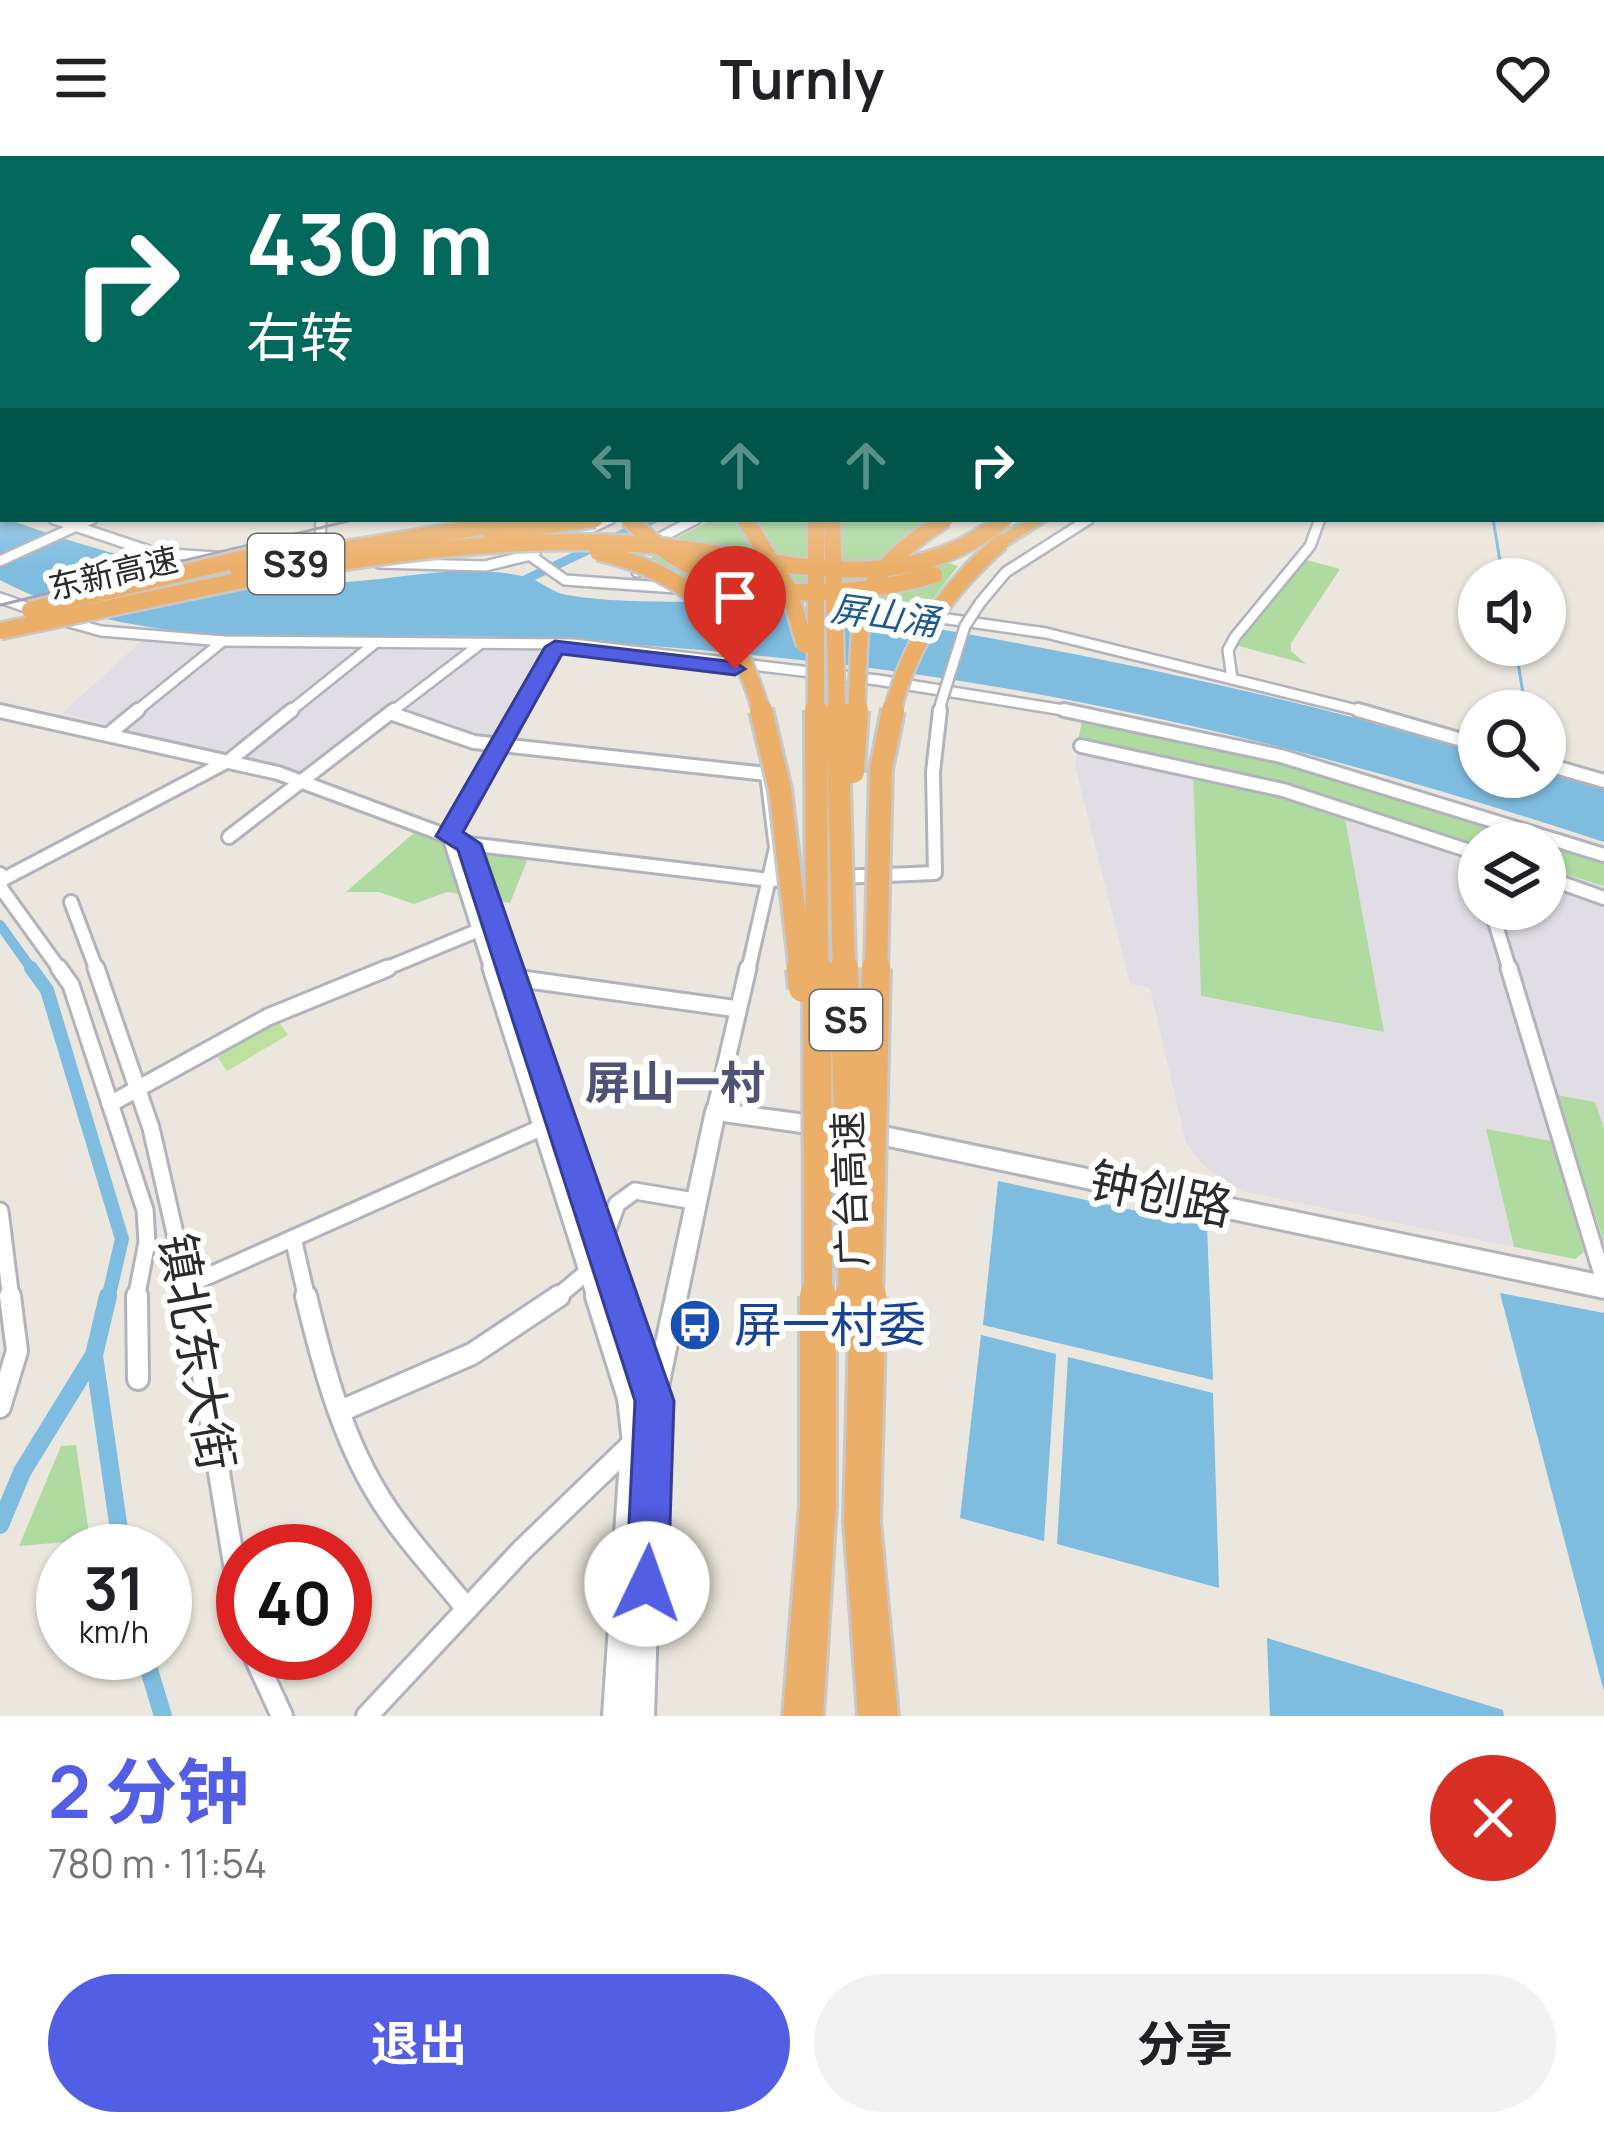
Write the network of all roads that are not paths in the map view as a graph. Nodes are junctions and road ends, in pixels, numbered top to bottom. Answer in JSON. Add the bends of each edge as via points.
{"nodes":[{"id":1,"x":63,"y":522,"type":"edge"},
{"id":2,"x":85,"y":522,"type":"edge"},
{"id":3,"x":321,"y":522,"type":"edge"},
{"id":4,"x":414,"y":522,"type":"edge"},
{"id":5,"x":516,"y":522,"type":"edge"},
{"id":6,"x":632,"y":522,"type":"edge"},
{"id":7,"x":690,"y":522,"type":"edge"},
{"id":8,"x":747,"y":522,"type":"edge"},
{"id":9,"x":815,"y":522,"type":"edge"},
{"id":10,"x":832,"y":522,"type":"edge"},
{"id":11,"x":940,"y":522,"type":"edge"},
{"id":12,"x":1084,"y":522,"type":"edge"},
{"id":13,"x":1319,"y":522,"type":"edge"},
{"id":14,"x":591,"y":525,"type":"edge"},
{"id":15,"x":75,"y":526,"type":"junction"},
{"id":16,"x":1002,"y":530,"type":"edge"},
{"id":17,"x":531,"y":555,"type":"junction"},
{"id":18,"x":0,"y":562,"type":"edge"},
{"id":19,"x":319,"y":562,"type":"junction"},
{"id":20,"x":638,"y":583,"type":"junction"},
{"id":21,"x":0,"y":598,"type":"edge"},
{"id":22,"x":28,"y":611,"type":"junction"},
{"id":23,"x":0,"y":618,"type":"edge"},
{"id":24,"x":0,"y":631,"type":"edge"},
{"id":25,"x":223,"y":641,"type":"junction"},
{"id":26,"x":375,"y":644,"type":"junction"},
{"id":27,"x":479,"y":645,"type":"junction"},
{"id":28,"x":555,"y":647,"type":"junction"},
{"id":29,"x":1232,"y":679,"type":"junction"},
{"id":30,"x":0,"y":711,"type":"edge"},
{"id":31,"x":814,"y":712,"type":"junction"},
{"id":32,"x":390,"y":713,"type":"junction"},
{"id":33,"x":110,"y":733,"type":"junction"},
{"id":34,"x":1458,"y":740,"type":"edge"},
{"id":35,"x":500,"y":743,"type":"junction"},
{"id":36,"x":1081,"y":746,"type":"dead end"},
{"id":37,"x":230,"y":760,"type":"junction"},
{"id":38,"x":1566,"y":770,"type":"edge"},
{"id":39,"x":307,"y":781,"type":"junction"},
{"id":40,"x":1604,"y":781,"type":"edge"},
{"id":41,"x":448,"y":836,"type":"junction"},
{"id":42,"x":229,"y":837,"type":"dead end"},
{"id":43,"x":469,"y":844,"type":"junction"},
{"id":44,"x":1458,"y":846,"type":"edge"},
{"id":45,"x":1604,"y":855,"type":"edge"},
{"id":46,"x":1,"y":878,"type":"edge"},
{"id":47,"x":770,"y":880,"type":"junction"},
{"id":48,"x":1566,"y":884,"type":"edge"},
{"id":49,"x":1604,"y":898,"type":"edge"},
{"id":50,"x":71,"y":902,"type":"dead end"},
{"id":51,"x":845,"y":919,"type":"junction"},
{"id":52,"x":479,"y":930,"type":"junction"},
{"id":53,"x":1497,"y":930,"type":"edge"},
{"id":54,"x":515,"y":978,"type":"junction"},
{"id":55,"x":738,"y":1009,"type":"junction"},
{"id":56,"x":140,"y":1087,"type":"junction"},
{"id":57,"x":110,"y":1104,"type":"junction"},
{"id":58,"x":715,"y":1112,"type":"junction"},
{"id":59,"x":561,"y":1119,"type":"junction"},
{"id":60,"x":541,"y":1128,"type":"junction"},
{"id":61,"x":820,"y":1188,"type":"junction"},
{"id":62,"x":694,"y":1201,"type":"junction"},
{"id":63,"x":0,"y":1211,"type":"edge"},
{"id":64,"x":292,"y":1238,"type":"junction"},
{"id":65,"x":603,"y":1243,"type":"junction"},
{"id":66,"x":587,"y":1271,"type":"junction"},
{"id":67,"x":1604,"y":1284,"type":"edge"},
{"id":68,"x":188,"y":1285,"type":"junction"},
{"id":69,"x":138,"y":1378,"type":"dead end"},
{"id":70,"x":655,"y":1401,"type":"junction"},
{"id":71,"x":0,"y":1407,"type":"edge"},
{"id":72,"x":343,"y":1410,"type":"junction"},
{"id":73,"x":633,"y":1444,"type":"junction"},
{"id":74,"x":818,"y":1504,"type":"junction"},
{"id":75,"x":862,"y":1521,"type":"junction"},
{"id":76,"x":227,"y":1524,"type":"edge"},
{"id":77,"x":467,"y":1609,"type":"junction"},
{"id":78,"x":265,"y":1680,"type":"edge"},
{"id":79,"x":282,"y":1716,"type":"edge"},
{"id":80,"x":367,"y":1716,"type":"edge"},
{"id":81,"x":617,"y":1716,"type":"edge"},
{"id":82,"x":640,"y":1716,"type":"edge"},
{"id":83,"x":803,"y":1716,"type":"edge"},
{"id":84,"x":816,"y":1716,"type":"edge"},
{"id":85,"x":863,"y":1716,"type":"edge"},
{"id":86,"x":878,"y":1716,"type":"edge"}],
"edges":[{"from":1,"to":15,"type":"street"},
{"from":2,"to":15,"type":"street"},
{"from":3,"to":19,"type":"street"},
{"from":4,"to":22,"type":"highway","bridge":true},
{"from":5,"to":22,"type":"highway","name":"东新高速","number":"S39","bridge":true,"via":[[312,552]]},
{"from":6,"to":16,"type":"highway","bridge":true,"via":[[654,547],[698,571],[810,592],[923,578]]},
{"from":7,"to":20,"type":"street","via":[[633,552]]},
{"from":8,"to":31,"type":"highway","bridge":true,"via":[[795,605]]},
{"from":9,"to":31,"type":"highway","name":"广台高速","number":"S5","bridge":true},
{"from":10,"to":51,"type":"highway","name":"广台高速","number":"S5","bridge":true},
{"from":11,"to":51,"type":"highway","bridge":true,"via":[[894,553],[863,597]]},
{"from":12,"to":47,"type":"street","bridge":true,"via":[[1006,572],[965,626],[941,704],[935,873]]},
{"from":13,"to":29,"type":"street","via":[[1310,546],[1234,637]]},
{"from":14,"to":17,"type":"street"},
{"from":14,"to":24,"type":"highway","name":"东新高速","number":"S39","bridge":true,"via":[[279,567]]},
{"from":15,"to":18,"type":"street"},
{"from":15,"to":19,"type":"street","via":[[154,554]]},
{"from":16,"to":17,"type":"highway","bridge":true,"via":[[959,552],[865,569],[646,545]]},
{"from":16,"to":75,"type":"highway","bridge":true,"via":[[904,663],[881,769]]},
{"from":17,"to":19,"type":"street","via":[[485,566]]},
{"from":17,"to":20,"type":"street","via":[[569,581]]},
{"from":17,"to":24,"type":"highway","bridge":true,"via":[[299,573]]},
{"from":17,"to":61,"type":"highway","bridge":true,"via":[[608,554],[669,576],[711,609],[742,662],[792,864]]},
{"from":20,"to":29,"type":"street","via":[[864,604],[1046,633]]},
{"from":21,"to":25,"type":"street","via":[[101,631]]},
{"from":22,"to":23,"type":"highway","name":"东新高速","number":"S39"},
{"from":25,"to":26,"type":"street"},
{"from":25,"to":33,"type":"street"},
{"from":26,"to":27,"type":"street"},
{"from":26,"to":37,"type":"street"},
{"from":27,"to":28,"type":"street"},
{"from":27,"to":32,"type":"street"},
{"from":28,"to":35,"type":"street"},
{"from":28,"to":45,"type":"street","via":[[878,680],[1082,713],[1281,756]]},
{"from":29,"to":34,"type":"street"},
{"from":30,"to":33,"type":"street"},
{"from":31,"to":61,"type":"highway","name":"广台高速","number":"S5","bridge":true},
{"from":32,"to":35,"type":"street"},
{"from":32,"to":39,"type":"street"},
{"from":33,"to":37,"type":"street"},
{"from":35,"to":41,"type":"street"},
{"from":35,"to":47,"type":"street","via":[[766,774],[776,848]]},
{"from":36,"to":44,"type":"street","via":[[1258,781]]},
{"from":37,"to":39,"type":"street"},
{"from":37,"to":46,"type":"street"},
{"from":38,"to":40,"type":"street"},
{"from":39,"to":41,"type":"street"},
{"from":39,"to":42,"type":"street"},
{"from":41,"to":43,"type":"street"},
{"from":41,"to":52,"type":"street"},
{"from":43,"to":47,"type":"street"},
{"from":43,"to":54,"type":"street"},
{"from":46,"to":57,"type":"street","via":[[71,985]]},
{"from":47,"to":55,"type":"street"},
{"from":48,"to":49,"type":"street"},
{"from":50,"to":56,"type":"street","name":"镇北东大街"},
{"from":51,"to":75,"type":"highway","name":"广台高速","number":"S5","bridge":true},
{"from":52,"to":56,"type":"street","via":[[268,1017]]},
{"from":52,"to":60,"type":"street"},
{"from":53,"to":67,"type":"street"},
{"from":54,"to":55,"type":"street"},
{"from":54,"to":59,"type":"street"},
{"from":55,"to":58,"type":"street"},
{"from":56,"to":57,"type":"street"},
{"from":56,"to":68,"type":"street","name":"镇北东大街"},
{"from":57,"to":69,"type":"street","via":[[145,1210]]},
{"from":58,"to":62,"type":"street"},
{"from":58,"to":67,"type":"street","name":"钟创路","via":[[897,1136]]},
{"from":59,"to":60,"type":"street"},
{"from":59,"to":65,"type":"street"},
{"from":60,"to":64,"type":"street"},
{"from":60,"to":66,"type":"street"},
{"from":61,"to":74,"type":"highway","name":"广台高速","number":"S5","bridge":true},
{"from":62,"to":65,"type":"street","via":[[634,1191],[617,1204]]},
{"from":62,"to":70,"type":"street"},
{"from":63,"to":71,"type":"street","via":[[17,1351]]},
{"from":64,"to":68,"type":"street"},
{"from":64,"to":72,"type":"street","via":[[316,1341]]},
{"from":65,"to":70,"type":"street"},
{"from":66,"to":72,"type":"street","via":[[537,1317],[450,1370]]},
{"from":66,"to":73,"type":"street","via":[[628,1398]]},
{"from":68,"to":76,"type":"street","name":"镇北东大街"},
{"from":70,"to":73,"type":"street"},
{"from":70,"to":82,"type":"street"},
{"from":72,"to":77,"type":"street","via":[[377,1493]]},
{"from":73,"to":77,"type":"street"},
{"from":73,"to":81,"type":"street"},
{"from":74,"to":83,"type":"highway"},
{"from":74,"to":84,"type":"highway","name":"广台高速","number":"S5"},
{"from":75,"to":85,"type":"highway","name":"广台高速","number":"S5"},
{"from":75,"to":86,"type":"highway"},
{"from":77,"to":80,"type":"street"},
{"from":78,"to":79,"type":"street"}]}
